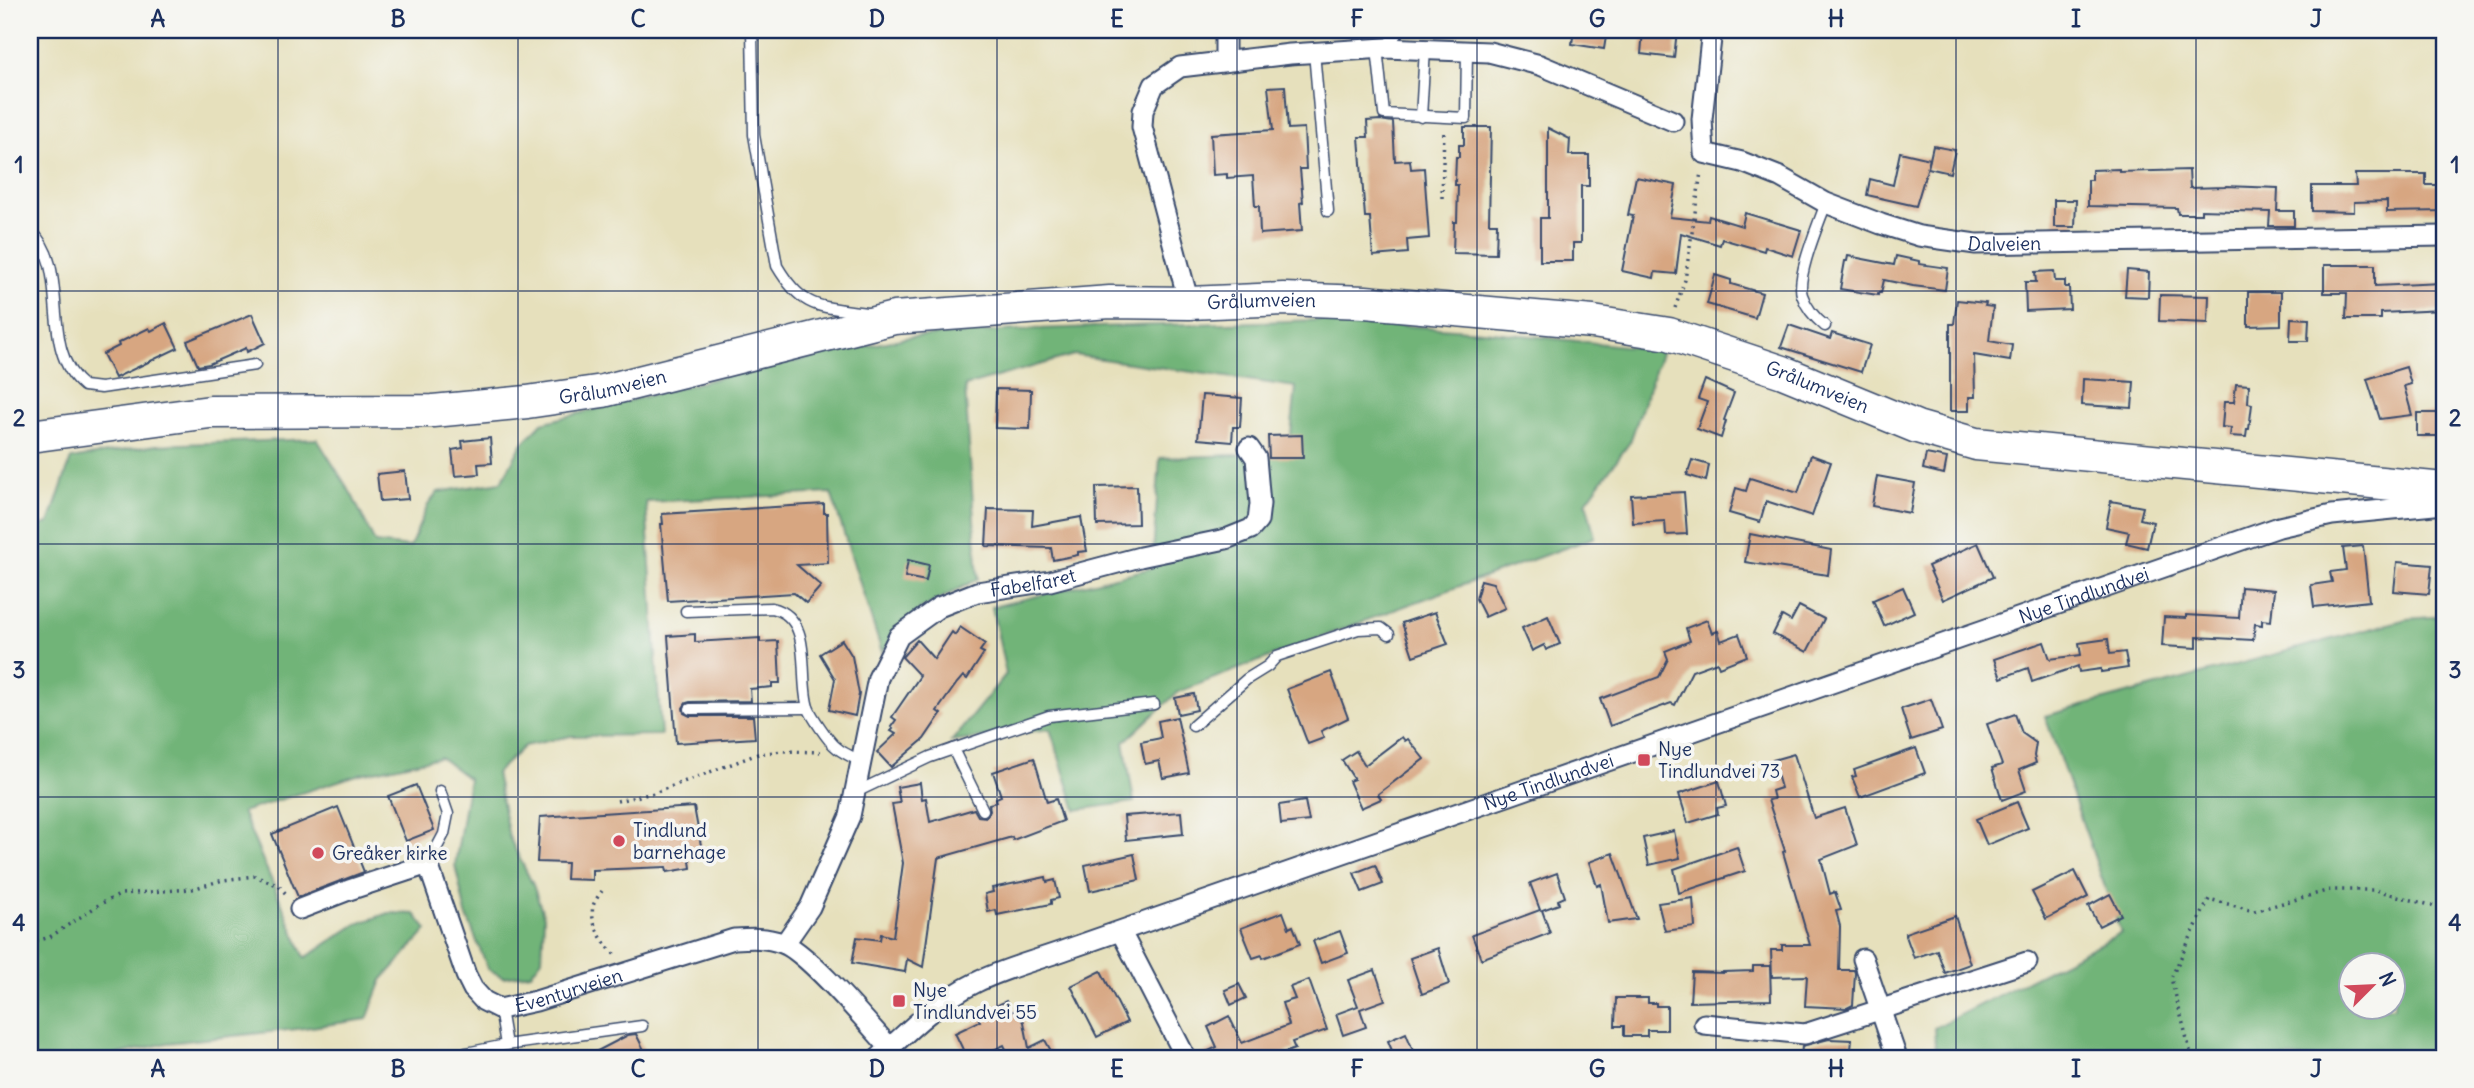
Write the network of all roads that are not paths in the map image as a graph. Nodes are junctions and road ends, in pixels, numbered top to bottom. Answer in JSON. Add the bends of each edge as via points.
{"nodes":[{"id":1,"x":752,"y":30,"type":"edge"},
{"id":2,"x":1225,"y":30,"type":"edge"},
{"id":3,"x":1400,"y":30,"type":"edge"},
{"id":4,"x":1712,"y":30,"type":"edge"},
{"id":5,"x":1381,"y":48,"type":"junction"},
{"id":6,"x":1425,"y":49,"type":"junction"},
{"id":7,"x":1467,"y":50,"type":"junction"},
{"id":8,"x":1314,"y":52,"type":"junction"},
{"id":9,"x":1226,"y":61,"type":"junction"},
{"id":10,"x":1421,"y":117,"type":"junction"},
{"id":11,"x":1673,"y":121,"type":"dead end"},
{"id":12,"x":1826,"y":203,"type":"junction"},
{"id":13,"x":1328,"y":211,"type":"dead end"},
{"id":14,"x":30,"y":230,"type":"edge"},
{"id":15,"x":2444,"y":236,"type":"edge"},
{"id":16,"x":1189,"y":303,"type":"junction"},
{"id":17,"x":894,"y":318,"type":"junction"},
{"id":18,"x":1825,"y":326,"type":"dead end"},
{"id":19,"x":255,"y":365,"type":"dead end"},
{"id":20,"x":30,"y":436,"type":"edge"},
{"id":21,"x":1249,"y":448,"type":"dead end"},
{"id":22,"x":2444,"y":489,"type":"edge"},
{"id":23,"x":2444,"y":504,"type":"edge"},
{"id":24,"x":686,"y":611,"type":"dead end"},
{"id":25,"x":1390,"y":634,"type":"dead end"},
{"id":26,"x":1154,"y":704,"type":"dead end"},
{"id":27,"x":808,"y":708,"type":"junction"},
{"id":28,"x":690,"y":709,"type":"dead end"},
{"id":29,"x":1193,"y":726,"type":"dead end"},
{"id":30,"x":953,"y":749,"type":"junction"},
{"id":31,"x":859,"y":761,"type":"junction"},
{"id":32,"x":440,"y":791,"type":"dead end"},
{"id":33,"x":854,"y":793,"type":"junction"},
{"id":34,"x":983,"y":810,"type":"dead end"},
{"id":35,"x":428,"y":864,"type":"junction"},
{"id":36,"x":300,"y":909,"type":"road end"},
{"id":37,"x":1121,"y":932,"type":"junction"},
{"id":38,"x":785,"y":943,"type":"junction"},
{"id":39,"x":1863,"y":959,"type":"dead end"},
{"id":40,"x":2028,"y":962,"type":"dead end"},
{"id":41,"x":500,"y":1009,"type":"junction"},
{"id":42,"x":1881,"y":1010,"type":"junction"},
{"id":43,"x":1704,"y":1024,"type":"dead end"},
{"id":44,"x":642,"y":1026,"type":"dead end"},
{"id":45,"x":506,"y":1045,"type":"junction"},
{"id":46,"x":885,"y":1053,"type":"edge"},
{"id":47,"x":441,"y":1058,"type":"edge"},
{"id":48,"x":1186,"y":1058,"type":"edge"},
{"id":49,"x":1897,"y":1058,"type":"edge"}],
"edges":[{"from":1,"to":17,"type":"lane","via":[[754,135],[778,266],[800,297],[819,306]]},
{"from":2,"to":9,"type":"street"},
{"from":3,"to":5,"type":"lane"},
{"from":4,"to":12,"type":"street","name":"Dalveien","via":[[1702,120],[1704,153],[1780,177]]},
{"from":5,"to":6,"type":"street","name":"Grålumveien"},
{"from":5,"to":8,"type":"street","name":"Grålumveien"},
{"from":5,"to":10,"type":"lane","via":[[1384,114]]},
{"from":6,"to":7,"type":"street","name":"Grålumveien"},
{"from":6,"to":10,"type":"lane"},
{"from":7,"to":10,"type":"lane","via":[[1466,118]]},
{"from":7,"to":11,"type":"street","name":"Grålumveien","via":[[1540,65]]},
{"from":8,"to":9,"type":"street","name":"Grålumveien"},
{"from":8,"to":13,"type":"lane"},
{"from":9,"to":16,"type":"street","name":"Grålumveien","via":[[1168,74],[1154,85],[1143,111],[1142,127]]},
{"from":12,"to":15,"type":"street","name":"Dalveien","via":[[1919,236],[1976,244]]},
{"from":12,"to":18,"type":"lane","via":[[1801,285],[1814,316]]},
{"from":14,"to":19,"type":"lane","via":[[38,237],[50,267],[62,354],[84,386],[101,388]]},
{"from":16,"to":17,"type":"main road","name":"Grålumveien","via":[[1110,302]]},
{"from":16,"to":22,"type":"main road","name":"Grålumveien","via":[[1365,302],[1592,322],[1669,334],[1783,372],[1917,427],[1976,444]]},
{"from":17,"to":20,"type":"main road","name":"Grålumveien","via":[[603,391],[527,402],[433,411],[210,412]]},
{"from":21,"to":31,"type":"street","name":"Fabelfaret","via":[[1256,458],[1260,504],[1258,521],[1251,530],[1050,581],[977,592],[939,607],[899,636],[878,678]]},
{"from":23,"to":37,"type":"street","name":"Nye Tindlundvei","via":[[2332,515],[2279,527]]},
{"from":24,"to":27,"type":"lane","via":[[772,608],[790,617],[798,630]]},
{"from":25,"to":29,"type":"lane","via":[[1381,628],[1358,629],[1277,656]]},
{"from":26,"to":30,"type":"lane","via":[[1049,716]]},
{"from":27,"to":28,"type":"lane"},
{"from":27,"to":31,"type":"lane","via":[[835,747]]},
{"from":30,"to":33,"type":"lane"},
{"from":30,"to":34,"type":"lane"},
{"from":31,"to":33,"type":"street","name":"Fabelfaret"},
{"from":32,"to":35,"type":"lane","via":[[448,814],[444,834]]},
{"from":33,"to":38,"type":"street","name":"Fabelfaret","via":[[831,862],[810,907]]},
{"from":35,"to":36,"type":"street"},
{"from":35,"to":41,"type":"street","name":"Eventyrveien","via":[[466,975],[484,1001]]},
{"from":37,"to":46,"type":"street","name":"Nye Tindlundvei","via":[[979,981],[924,1015]]},
{"from":37,"to":48,"type":"street"},
{"from":38,"to":41,"type":"street","name":"Eventyrveien","via":[[760,937],[734,939]]},
{"from":38,"to":46,"type":"street","name":"Eventyrveien","via":[[809,961]]},
{"from":39,"to":42,"type":"street"},
{"from":40,"to":42,"type":"street"},
{"from":41,"to":45,"type":"lane"},
{"from":42,"to":43,"type":"street","via":[[1805,1034]]},
{"from":42,"to":49,"type":"street"},
{"from":44,"to":45,"type":"lane"},
{"from":45,"to":47,"type":"lane"}]}
